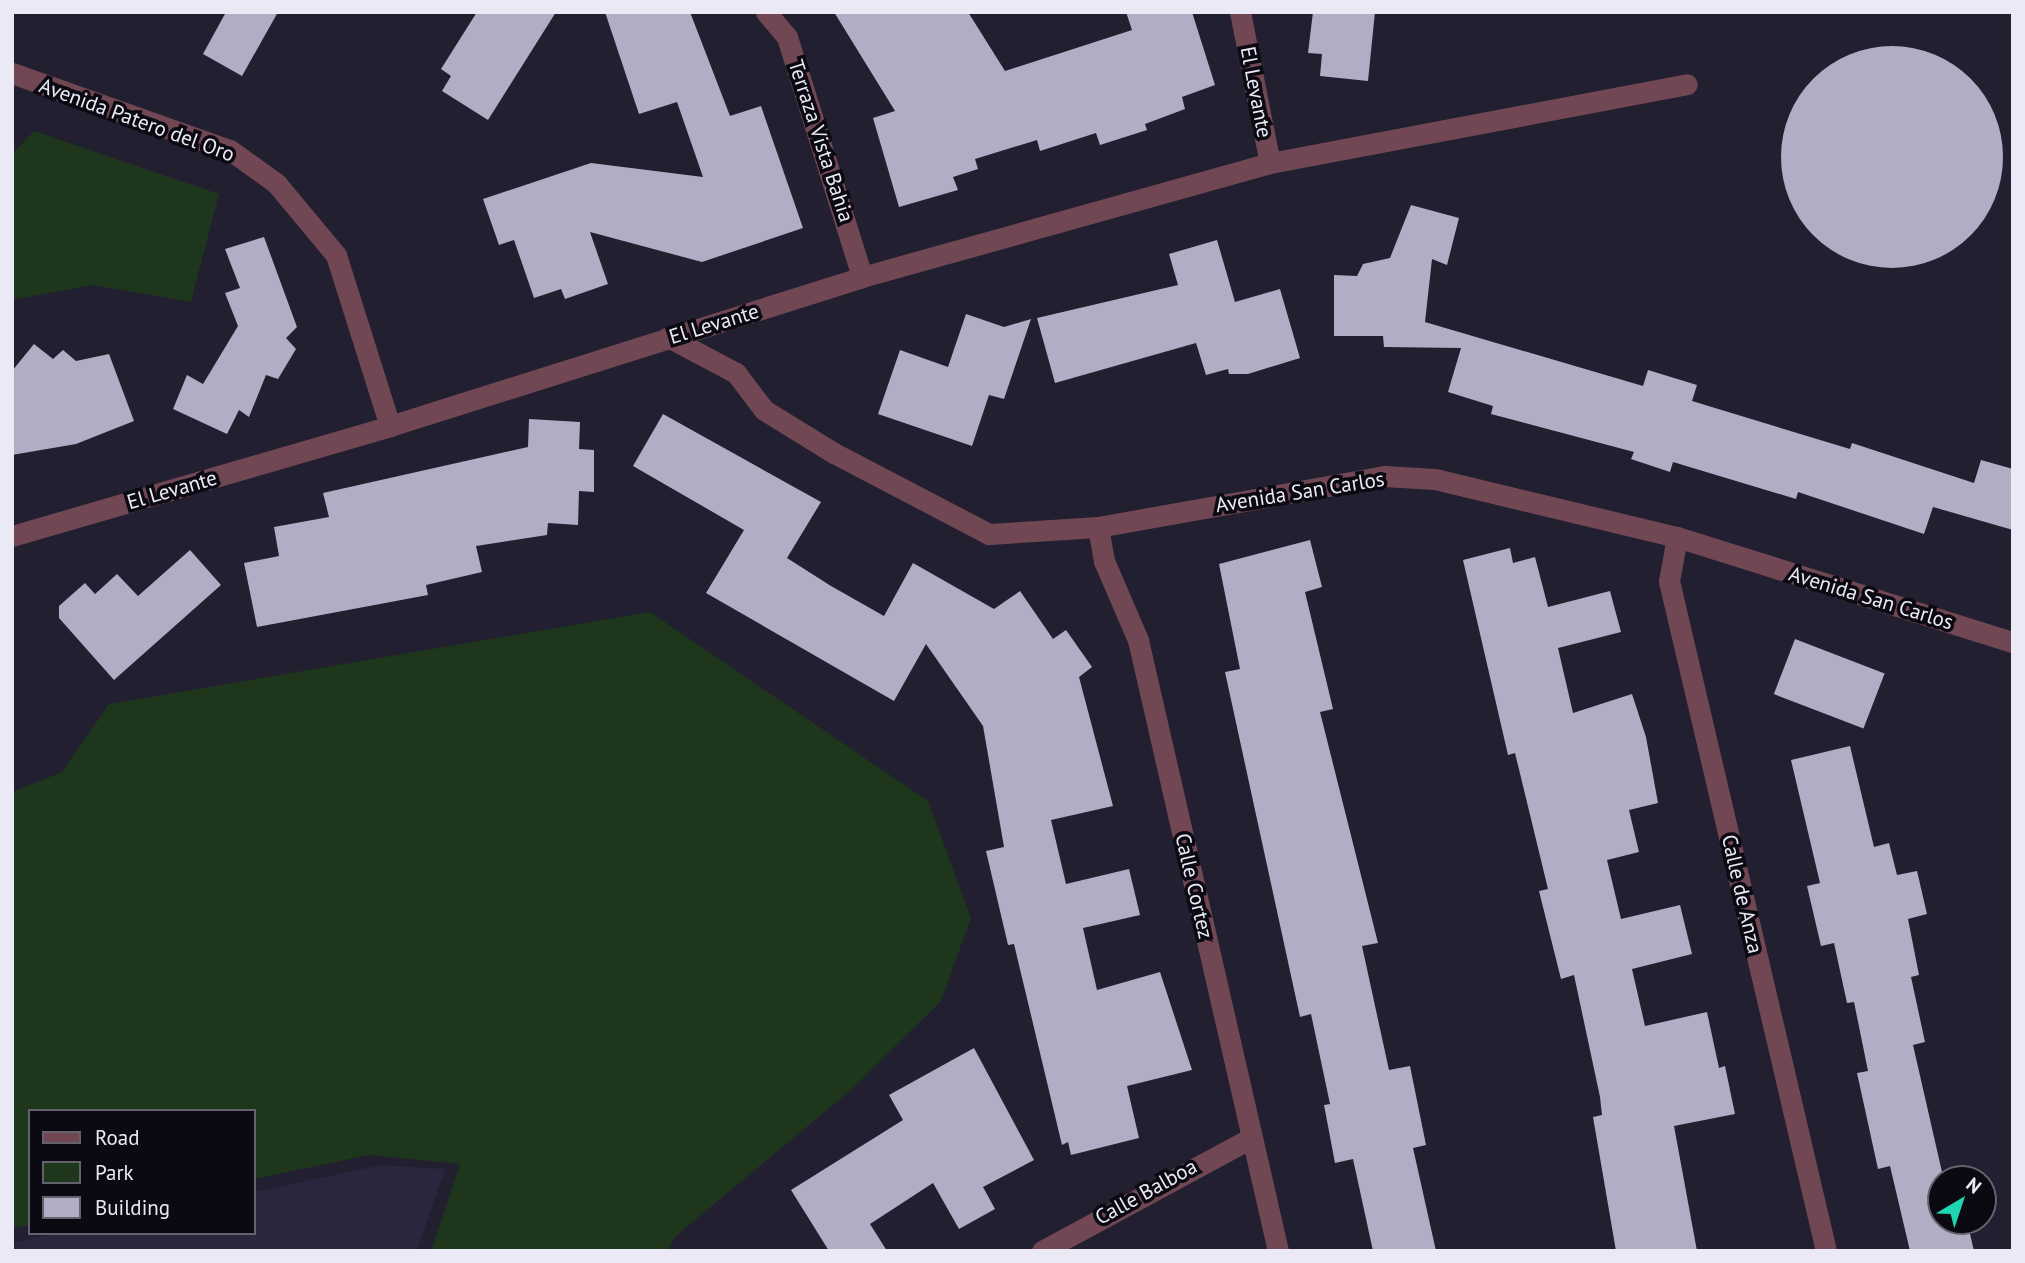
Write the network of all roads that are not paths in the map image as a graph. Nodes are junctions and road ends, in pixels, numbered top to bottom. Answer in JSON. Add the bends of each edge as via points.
{"nodes":[{"id":1,"x":766,"y":12,"type":"edge"},
{"id":2,"x":1240,"y":12,"type":"edge"},
{"id":3,"x":12,"y":73,"type":"edge"},
{"id":4,"x":1687,"y":84,"type":"dead end"},
{"id":5,"x":1270,"y":163,"type":"junction"},
{"id":6,"x":862,"y":277,"type":"junction"},
{"id":7,"x":668,"y":337,"type":"junction"},
{"id":8,"x":390,"y":426,"type":"junction"},
{"id":9,"x":1098,"y":527,"type":"junction"},
{"id":10,"x":12,"y":536,"type":"edge"},
{"id":11,"x":1676,"y":537,"type":"junction"},
{"id":12,"x":2013,"y":642,"type":"edge"},
{"id":13,"x":1251,"y":1138,"type":"junction"},
{"id":14,"x":1042,"y":1251,"type":"edge"},
{"id":15,"x":1278,"y":1251,"type":"edge"},
{"id":16,"x":1826,"y":1251,"type":"edge"}],
"edges":[{"from":1,"to":6,"type":"street","name":"Terraza Vista Bahia","via":[[787,37]]},
{"from":2,"to":5,"type":"street","name":"El Levante"},
{"from":3,"to":8,"type":"street","name":"Avenida Patero del Oro","via":[[230,150],[276,183],[336,255]]},
{"from":4,"to":5,"type":"street"},
{"from":5,"to":6,"type":"street","name":"El Levante"},
{"from":6,"to":7,"type":"street","name":"El Levante"},
{"from":7,"to":8,"type":"street","name":"El Levante"},
{"from":7,"to":9,"type":"street","name":"Avenida San Carlos","via":[[736,373],[764,410],[989,534]]},
{"from":8,"to":10,"type":"street","name":"El Levante"},
{"from":9,"to":11,"type":"street","name":"Avenida San Carlos","via":[[1384,476],[1435,480]]},
{"from":9,"to":13,"type":"street","name":"Calle Cortez","via":[[1104,561],[1138,640]]},
{"from":11,"to":12,"type":"street","name":"Avenida San Carlos"},
{"from":11,"to":16,"type":"street","name":"Calle de Anza","via":[[1669,581]]},
{"from":13,"to":14,"type":"street","name":"Calle Balboa"},
{"from":13,"to":15,"type":"street","name":"Calle Cortez"}]}
